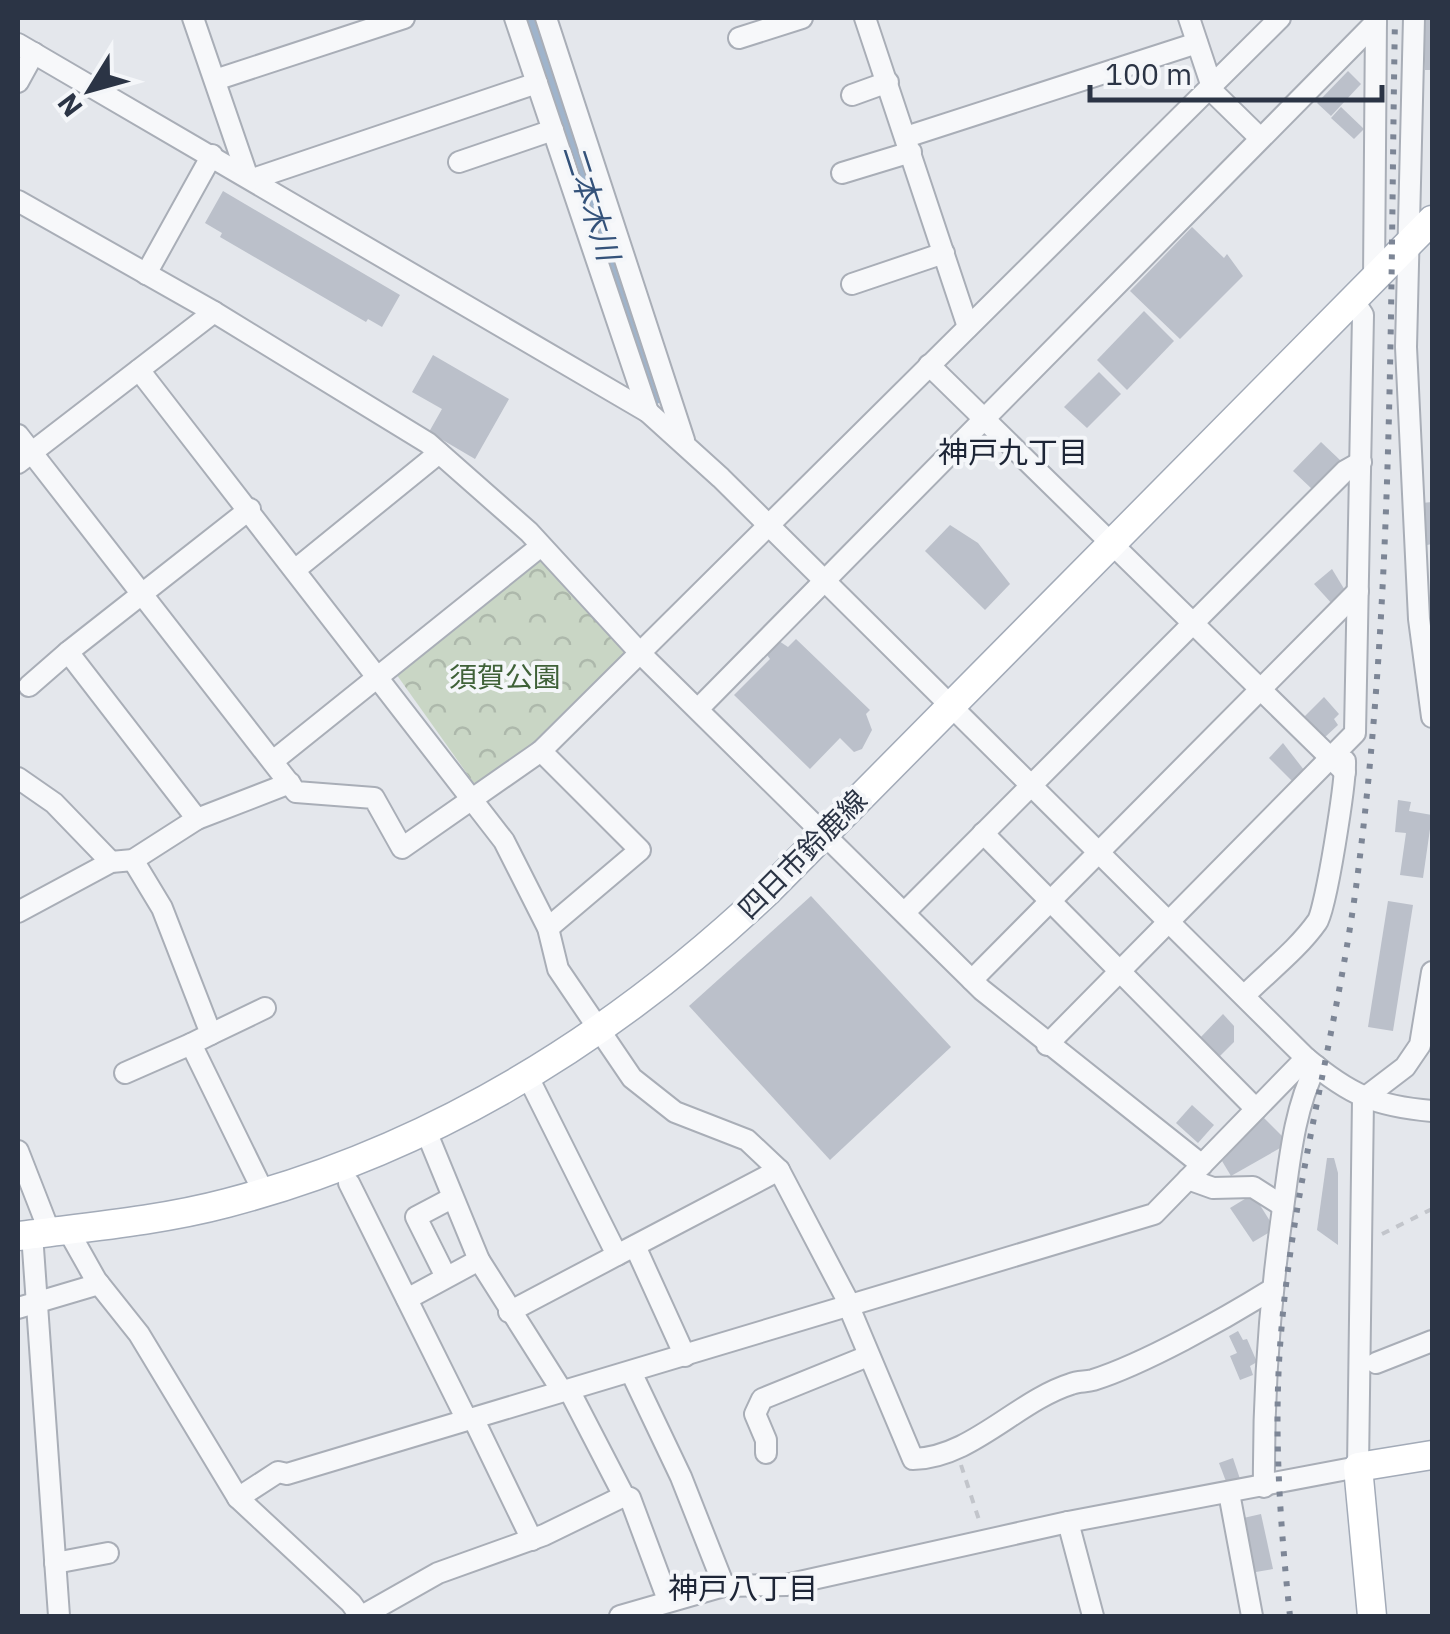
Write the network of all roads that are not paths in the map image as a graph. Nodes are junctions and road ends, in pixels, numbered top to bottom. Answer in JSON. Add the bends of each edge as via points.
{"nodes":[{"id":1,"x":193,"y":18,"type":"edge"},
{"id":2,"x":404,"y":18,"type":"edge"},
{"id":3,"x":515,"y":18,"type":"edge"},
{"id":4,"x":546,"y":18,"type":"edge"},
{"id":5,"x":802,"y":18,"type":"edge"},
{"id":6,"x":865,"y":18,"type":"edge"},
{"id":7,"x":1188,"y":18,"type":"edge"},
{"id":8,"x":1280,"y":18,"type":"edge"},
{"id":9,"x":1414,"y":18,"type":"edge"},
{"id":10,"x":1376,"y":20,"type":"edge"},
{"id":11,"x":739,"y":38,"type":"dead end"},
{"id":12,"x":1197,"y":43,"type":"junction"},
{"id":13,"x":26,"y":48,"type":"edge"},
{"id":14,"x":215,"y":80,"type":"junction"},
{"id":15,"x":18,"y":82,"type":"edge"},
{"id":16,"x":888,"y":82,"type":"junction"},
{"id":17,"x":538,"y":83,"type":"junction"},
{"id":18,"x":1212,"y":86,"type":"junction"},
{"id":19,"x":852,"y":95,"type":"dead end"},
{"id":20,"x":553,"y":130,"type":"junction"},
{"id":21,"x":1260,"y":138,"type":"junction"},
{"id":22,"x":908,"y":145,"type":"junction"},
{"id":23,"x":212,"y":155,"type":"junction"},
{"id":24,"x":459,"y":162,"type":"dead end"},
{"id":25,"x":842,"y":173,"type":"dead end"},
{"id":26,"x":250,"y":177,"type":"junction"},
{"id":27,"x":18,"y":201,"type":"edge"},
{"id":28,"x":1432,"y":220,"type":"edge"},
{"id":29,"x":1407,"y":245,"type":"junction"},
{"id":30,"x":944,"y":253,"type":"junction"},
{"id":31,"x":146,"y":274,"type":"junction"},
{"id":32,"x":1374,"y":280,"type":"junction"},
{"id":33,"x":852,"y":284,"type":"dead end"},
{"id":34,"x":1354,"y":301,"type":"junction"},
{"id":35,"x":214,"y":312,"type":"junction"},
{"id":36,"x":968,"y":326,"type":"junction"},
{"id":37,"x":929,"y":365,"type":"junction"},
{"id":38,"x":139,"y":370,"type":"junction"},
{"id":39,"x":648,"y":412,"type":"junction"},
{"id":40,"x":982,"y":418,"type":"junction"},
{"id":41,"x":685,"y":442,"type":"junction"},
{"id":42,"x":22,"y":450,"type":"edge"},
{"id":43,"x":439,"y":454,"type":"junction"},
{"id":44,"x":1361,"y":462,"type":"junction"},
{"id":45,"x":250,"y":509,"type":"junction"},
{"id":46,"x":769,"y":526,"type":"junction"},
{"id":47,"x":1112,"y":540,"type":"junction"},
{"id":48,"x":541,"y":546,"type":"junction"},
{"id":49,"x":296,"y":570,"type":"junction"},
{"id":50,"x":823,"y":580,"type":"junction"},
{"id":51,"x":1358,"y":591,"type":"junction"},
{"id":52,"x":140,"y":595,"type":"junction"},
{"id":53,"x":1194,"y":622,"type":"junction"},
{"id":54,"x":1428,"y":637,"type":"edge"},
{"id":55,"x":68,"y":652,"type":"junction"},
{"id":56,"x":642,"y":655,"type":"junction"},
{"id":57,"x":380,"y":676,"type":"junction"},
{"id":58,"x":29,"y":686,"type":"dead end"},
{"id":59,"x":1264,"y":689,"type":"junction"},
{"id":60,"x":950,"y":704,"type":"junction"},
{"id":61,"x":698,"y":710,"type":"junction"},
{"id":62,"x":1432,"y":717,"type":"edge"},
{"id":63,"x":541,"y":751,"type":"junction"},
{"id":64,"x":1341,"y":758,"type":"junction"},
{"id":65,"x":273,"y":761,"type":"junction"},
{"id":66,"x":19,"y":777,"type":"edge"},
{"id":67,"x":1032,"y":784,"type":"junction"},
{"id":68,"x":293,"y":788,"type":"junction"},
{"id":69,"x":475,"y":800,"type":"junction"},
{"id":70,"x":198,"y":818,"type":"junction"},
{"id":71,"x":824,"y":833,"type":"junction"},
{"id":72,"x":983,"y":833,"type":"junction"},
{"id":73,"x":1102,"y":853,"type":"junction"},
{"id":74,"x":133,"y":860,"type":"junction"},
{"id":75,"x":111,"y":862,"type":"junction"},
{"id":76,"x":1053,"y":902,"type":"junction"},
{"id":77,"x":18,"y":912,"type":"edge"},
{"id":78,"x":904,"y":912,"type":"junction"},
{"id":79,"x":1169,"y":920,"type":"junction"},
{"id":80,"x":548,"y":928,"type":"junction"},
{"id":81,"x":1121,"y":969,"type":"junction"},
{"id":82,"x":1432,"y":972,"type":"edge"},
{"id":83,"x":972,"y":980,"type":"junction"},
{"id":84,"x":1245,"y":995,"type":"junction"},
{"id":85,"x":266,"y":1008,"type":"dead end"},
{"id":86,"x":598,"y":1031,"type":"junction"},
{"id":87,"x":211,"y":1034,"type":"junction"},
{"id":88,"x":191,"y":1044,"type":"junction"},
{"id":89,"x":1047,"y":1044,"type":"junction"},
{"id":90,"x":1311,"y":1062,"type":"junction"},
{"id":91,"x":125,"y":1073,"type":"dead end"},
{"id":92,"x":528,"y":1077,"type":"junction"},
{"id":93,"x":1363,"y":1099,"type":"junction"},
{"id":94,"x":1256,"y":1109,"type":"junction"},
{"id":95,"x":1432,"y":1111,"type":"edge"},
{"id":96,"x":426,"y":1131,"type":"junction"},
{"id":97,"x":18,"y":1151,"type":"edge"},
{"id":98,"x":779,"y":1170,"type":"junction"},
{"id":99,"x":1195,"y":1172,"type":"junction"},
{"id":100,"x":349,"y":1182,"type":"dead end"},
{"id":101,"x":263,"y":1190,"type":"junction"},
{"id":102,"x":452,"y":1198,"type":"junction"},
{"id":103,"x":1283,"y":1206,"type":"junction"},
{"id":104,"x":42,"y":1234,"type":"edge"},
{"id":105,"x":626,"y":1251,"type":"junction"},
{"id":106,"x":480,"y":1260,"type":"junction"},
{"id":107,"x":446,"y":1277,"type":"junction"},
{"id":108,"x":99,"y":1284,"type":"junction"},
{"id":109,"x":1271,"y":1290,"type":"junction"},
{"id":110,"x":406,"y":1299,"type":"junction"},
{"id":111,"x":27,"y":1305,"type":"edge"},
{"id":112,"x":850,"y":1307,"type":"junction"},
{"id":113,"x":509,"y":1312,"type":"junction"},
{"id":114,"x":1432,"y":1342,"type":"edge"},
{"id":115,"x":685,"y":1356,"type":"junction"},
{"id":116,"x":868,"y":1356,"type":"junction"},
{"id":117,"x":1376,"y":1363,"type":"dead end"},
{"id":118,"x":632,"y":1372,"type":"junction"},
{"id":119,"x":565,"y":1390,"type":"junction"},
{"id":120,"x":470,"y":1419,"type":"junction"},
{"id":121,"x":766,"y":1453,"type":"dead end"},
{"id":122,"x":1432,"y":1455,"type":"edge"},
{"id":123,"x":1358,"y":1467,"type":"junction"},
{"id":124,"x":1264,"y":1487,"type":"junction"},
{"id":125,"x":1229,"y":1493,"type":"junction"},
{"id":126,"x":624,"y":1496,"type":"junction"},
{"id":127,"x":238,"y":1498,"type":"junction"},
{"id":128,"x":1068,"y":1522,"type":"junction"},
{"id":129,"x":532,"y":1540,"type":"junction"},
{"id":130,"x":108,"y":1553,"type":"dead end"},
{"id":131,"x":55,"y":1563,"type":"junction"},
{"id":132,"x":724,"y":1586,"type":"junction"},
{"id":133,"x":668,"y":1600,"type":"junction"},
{"id":134,"x":358,"y":1612,"type":"edge"},
{"id":135,"x":59,"y":1616,"type":"edge"},
{"id":136,"x":332,"y":1616,"type":"edge"},
{"id":137,"x":620,"y":1616,"type":"edge"},
{"id":138,"x":1093,"y":1616,"type":"edge"},
{"id":139,"x":1252,"y":1616,"type":"edge"},
{"id":140,"x":1372,"y":1616,"type":"edge"}],
"edges":[{"from":1,"to":14,"type":"street"},
{"from":2,"to":14,"type":"street"},
{"from":3,"to":17,"type":"street"},
{"from":4,"to":41,"type":"street"},
{"from":5,"to":11,"type":"street"},
{"from":6,"to":16,"type":"street"},
{"from":7,"to":12,"type":"street"},
{"from":8,"to":18,"type":"street"},
{"from":9,"to":29,"type":"street"},
{"from":10,"to":21,"type":"street"},
{"from":10,"to":32,"type":"street"},
{"from":12,"to":18,"type":"street"},
{"from":12,"to":22,"type":"street"},
{"from":13,"to":15,"type":"street"},
{"from":13,"to":23,"type":"street"},
{"from":14,"to":26,"type":"street"},
{"from":16,"to":19,"type":"street"},
{"from":16,"to":22,"type":"street"},
{"from":17,"to":20,"type":"street"},
{"from":17,"to":26,"type":"street"},
{"from":18,"to":21,"type":"street"},
{"from":18,"to":36,"type":"street"},
{"from":20,"to":24,"type":"street"},
{"from":20,"to":39,"type":"street"},
{"from":21,"to":40,"type":"street"},
{"from":22,"to":25,"type":"street"},
{"from":22,"to":30,"type":"street"},
{"from":23,"to":26,"type":"street"},
{"from":23,"to":31,"type":"street"},
{"from":26,"to":39,"type":"street"},
{"from":27,"to":31,"type":"street"},
{"from":28,"to":29,"type":"main road","name":"四日市鈴鹿線"},
{"from":29,"to":32,"type":"main road","name":"四日市鈴鹿線"},
{"from":29,"to":54,"type":"street","via":[[1415,550]]},
{"from":30,"to":33,"type":"street"},
{"from":30,"to":36,"type":"street"},
{"from":31,"to":35,"type":"street"},
{"from":32,"to":34,"type":"main road","name":"四日市鈴鹿線"},
{"from":34,"to":44,"type":"street","via":[[1363,315]]},
{"from":34,"to":47,"type":"main road","name":"四日市鈴鹿線"},
{"from":35,"to":38,"type":"street"},
{"from":35,"to":43,"type":"street"},
{"from":36,"to":37,"type":"street"},
{"from":37,"to":40,"type":"street"},
{"from":37,"to":46,"type":"street"},
{"from":38,"to":42,"type":"street"},
{"from":38,"to":45,"type":"street"},
{"from":39,"to":41,"type":"street"},
{"from":40,"to":47,"type":"street"},
{"from":40,"to":50,"type":"street"},
{"from":41,"to":46,"type":"street"},
{"from":42,"to":52,"type":"street"},
{"from":43,"to":48,"type":"street"},
{"from":43,"to":49,"type":"street"},
{"from":44,"to":51,"type":"street"},
{"from":44,"to":53,"type":"street"},
{"from":45,"to":49,"type":"street"},
{"from":45,"to":52,"type":"street"},
{"from":46,"to":50,"type":"street"},
{"from":46,"to":56,"type":"street"},
{"from":47,"to":53,"type":"street"},
{"from":47,"to":60,"type":"main road","name":"四日市鈴鹿線"},
{"from":48,"to":56,"type":"street"},
{"from":48,"to":57,"type":"street"},
{"from":49,"to":57,"type":"street"},
{"from":50,"to":60,"type":"street"},
{"from":50,"to":61,"type":"street"},
{"from":51,"to":59,"type":"street"},
{"from":51,"to":64,"type":"street","via":[[1355,732]]},
{"from":52,"to":55,"type":"street"},
{"from":52,"to":65,"type":"street"},
{"from":53,"to":59,"type":"street"},
{"from":53,"to":67,"type":"street"},
{"from":54,"to":62,"type":"street"},
{"from":55,"to":58,"type":"street"},
{"from":55,"to":70,"type":"street"},
{"from":56,"to":61,"type":"street"},
{"from":56,"to":63,"type":"street"},
{"from":57,"to":65,"type":"street"},
{"from":57,"to":69,"type":"street"},
{"from":59,"to":64,"type":"street"},
{"from":59,"to":73,"type":"street"},
{"from":60,"to":67,"type":"street"},
{"from":60,"to":71,"type":"main road","name":"四日市鈴鹿線"},
{"from":61,"to":71,"type":"street"},
{"from":63,"to":69,"type":"street"},
{"from":63,"to":80,"type":"street","via":[[640,850]]},
{"from":64,"to":79,"type":"street"},
{"from":64,"to":84,"type":"street","via":[[1344,812],[1320,920]]},
{"from":65,"to":68,"type":"street"},
{"from":66,"to":75,"type":"street"},
{"from":67,"to":72,"type":"street"},
{"from":67,"to":73,"type":"street"},
{"from":68,"to":69,"type":"street","via":[[374,798],[402,848]]},
{"from":68,"to":70,"type":"street"},
{"from":69,"to":80,"type":"street","via":[[524,874]]},
{"from":70,"to":74,"type":"street"},
{"from":71,"to":78,"type":"street"},
{"from":71,"to":86,"type":"main road","name":"四日市鈴鹿線","via":[[738,920]]},
{"from":72,"to":76,"type":"street"},
{"from":72,"to":78,"type":"street"},
{"from":73,"to":76,"type":"street"},
{"from":73,"to":79,"type":"street"},
{"from":74,"to":75,"type":"street"},
{"from":74,"to":87,"type":"street","via":[[162,908]]},
{"from":75,"to":77,"type":"street"},
{"from":76,"to":81,"type":"street"},
{"from":76,"to":83,"type":"street"},
{"from":78,"to":83,"type":"street"},
{"from":79,"to":81,"type":"street"},
{"from":79,"to":84,"type":"street"},
{"from":80,"to":86,"type":"street","via":[[558,969]]},
{"from":81,"to":89,"type":"street"},
{"from":81,"to":94,"type":"street"},
{"from":82,"to":93,"type":"street","via":[[1420,1046],[1405,1067]]},
{"from":83,"to":89,"type":"street"},
{"from":84,"to":90,"type":"street"},
{"from":85,"to":87,"type":"street"},
{"from":86,"to":92,"type":"main road","name":"四日市鈴鹿線"},
{"from":86,"to":98,"type":"street","via":[[658,1102],[747,1140]]},
{"from":87,"to":88,"type":"street"},
{"from":88,"to":91,"type":"street"},
{"from":88,"to":101,"type":"street"},
{"from":89,"to":99,"type":"street"},
{"from":90,"to":93,"type":"street"},
{"from":90,"to":94,"type":"street"},
{"from":90,"to":103,"type":"street"},
{"from":92,"to":96,"type":"main road","name":"四日市鈴鹿線"},
{"from":92,"to":105,"type":"street"},
{"from":93,"to":95,"type":"street"},
{"from":93,"to":123,"type":"street"},
{"from":94,"to":99,"type":"street"},
{"from":96,"to":101,"type":"main road","name":"四日市鈴鹿線"},
{"from":96,"to":102,"type":"street"},
{"from":97,"to":104,"type":"street"},
{"from":98,"to":105,"type":"street"},
{"from":98,"to":112,"type":"street"},
{"from":99,"to":103,"type":"street","via":[[1213,1188],[1253,1187]]},
{"from":99,"to":112,"type":"street","via":[[1154,1214]]},
{"from":100,"to":110,"type":"street"},
{"from":101,"to":104,"type":"main road","name":"四日市鈴鹿線","via":[[227,1203]]},
{"from":102,"to":106,"type":"street"},
{"from":102,"to":107,"type":"street","via":[[416,1216]]},
{"from":103,"to":109,"type":"street"},
{"from":104,"to":108,"type":"street"},
{"from":104,"to":111,"type":"street"},
{"from":105,"to":113,"type":"street"},
{"from":105,"to":115,"type":"street"},
{"from":106,"to":107,"type":"street"},
{"from":106,"to":113,"type":"street"},
{"from":107,"to":110,"type":"street"},
{"from":108,"to":111,"type":"street"},
{"from":108,"to":127,"type":"street","via":[[140,1334]]},
{"from":109,"to":116,"type":"street","via":[[955,1446],[913,1459]]},
{"from":109,"to":124,"type":"street"},
{"from":110,"to":120,"type":"street"},
{"from":111,"to":131,"type":"street"},
{"from":112,"to":115,"type":"street"},
{"from":112,"to":116,"type":"street"},
{"from":113,"to":119,"type":"street"},
{"from":114,"to":117,"type":"street"},
{"from":115,"to":118,"type":"street"},
{"from":116,"to":121,"type":"street","via":[[762,1399],[756,1414]]},
{"from":118,"to":119,"type":"street"},
{"from":118,"to":132,"type":"street"},
{"from":119,"to":120,"type":"street"},
{"from":119,"to":126,"type":"street"},
{"from":120,"to":127,"type":"street","via":[[278,1472]]},
{"from":120,"to":129,"type":"street"},
{"from":122,"to":123,"type":"main road"},
{"from":123,"to":124,"type":"street"},
{"from":123,"to":140,"type":"main road"},
{"from":124,"to":125,"type":"street"},
{"from":125,"to":128,"type":"street"},
{"from":125,"to":139,"type":"street"},
{"from":126,"to":129,"type":"street"},
{"from":126,"to":133,"type":"street"},
{"from":127,"to":134,"type":"street"},
{"from":128,"to":132,"type":"street","via":[[786,1586]]},
{"from":128,"to":138,"type":"street"},
{"from":129,"to":134,"type":"street","via":[[438,1573]]},
{"from":130,"to":131,"type":"street"},
{"from":131,"to":135,"type":"street"},
{"from":132,"to":133,"type":"street"},
{"from":133,"to":137,"type":"street"},
{"from":134,"to":136,"type":"street"}]}
